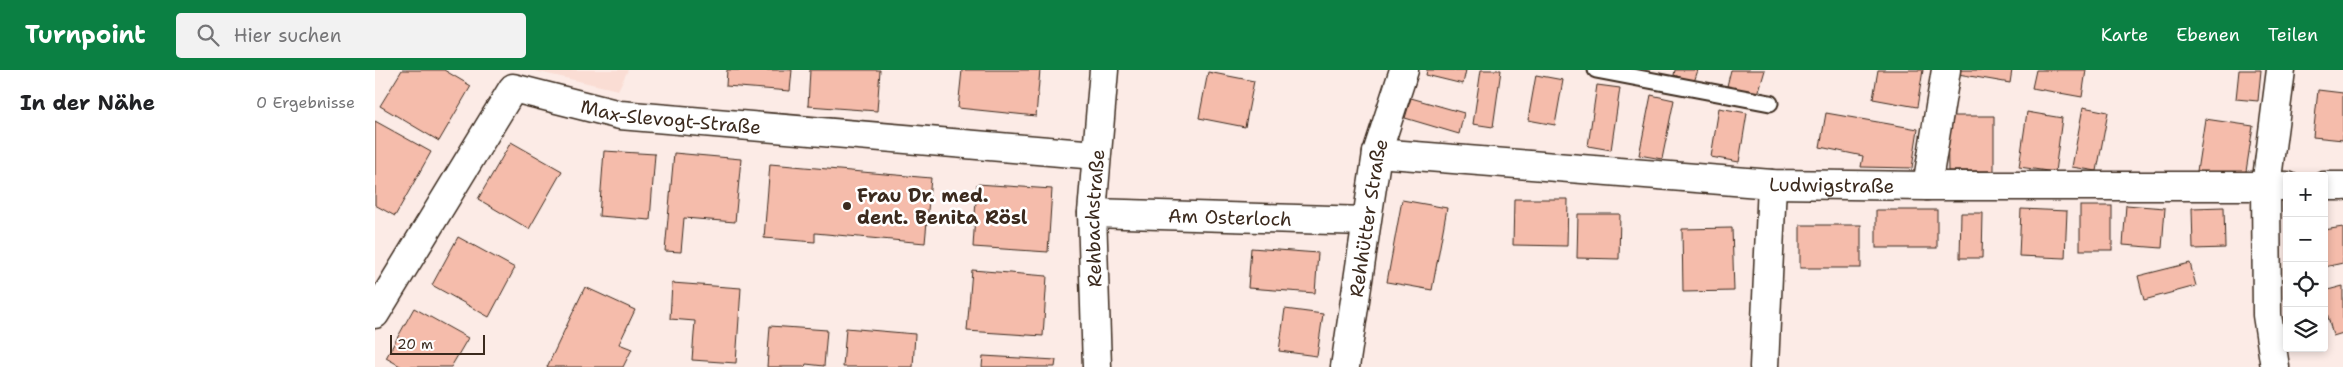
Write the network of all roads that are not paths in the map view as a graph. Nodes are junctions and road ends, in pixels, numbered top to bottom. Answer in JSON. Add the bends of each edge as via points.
{"nodes":[{"id":1,"x":1104,"y":70,"type":"edge"},
{"id":2,"x":1404,"y":70,"type":"edge"},
{"id":3,"x":1596,"y":70,"type":"edge"},
{"id":4,"x":1946,"y":70,"type":"edge"},
{"id":5,"x":2281,"y":70,"type":"edge"},
{"id":6,"x":1769,"y":103,"type":"dead end"},
{"id":7,"x":1377,"y":153,"type":"junction"},
{"id":8,"x":1096,"y":155,"type":"junction"},
{"id":9,"x":1772,"y":184,"type":"junction"},
{"id":10,"x":1927,"y":186,"type":"junction"},
{"id":11,"x":2277,"y":186,"type":"edge"},
{"id":12,"x":2328,"y":186,"type":"edge"},
{"id":13,"x":2343,"y":186,"type":"edge"},
{"id":14,"x":1092,"y":213,"type":"junction"},
{"id":15,"x":1366,"y":221,"type":"junction"},
{"id":16,"x":375,"y":314,"type":"edge"},
{"id":17,"x":1097,"y":367,"type":"edge"},
{"id":18,"x":1345,"y":367,"type":"edge"},
{"id":19,"x":1764,"y":367,"type":"edge"},
{"id":20,"x":2275,"y":367,"type":"edge"}],
"edges":[{"from":1,"to":8,"type":"street","name":"Rehbachstraße"},
{"from":2,"to":7,"type":"street","name":"Rehhütter Straße"},
{"from":3,"to":6,"type":"lane"},
{"from":4,"to":10,"type":"street"},
{"from":5,"to":11,"type":"street"},
{"from":7,"to":9,"type":"street","name":"Ludwigstraße"},
{"from":7,"to":15,"type":"street","name":"Rehhütter Straße"},
{"from":8,"to":14,"type":"street","name":"Rehbachstraße"},
{"from":8,"to":16,"type":"street","name":"Max-Slevogt-Straße","via":[[621,115],[513,88]]},
{"from":9,"to":10,"type":"street","name":"Ludwigstraße"},
{"from":9,"to":19,"type":"street"},
{"from":10,"to":11,"type":"street","name":"Ludwigstraße"},
{"from":11,"to":20,"type":"street","via":[[2267,315]]},
{"from":12,"to":13,"type":"street"},
{"from":14,"to":15,"type":"street","name":"Am Osterloch"},
{"from":14,"to":17,"type":"street","name":"Rehbachstraße"},
{"from":15,"to":18,"type":"street","name":"Rehhütter Straße"}]}
